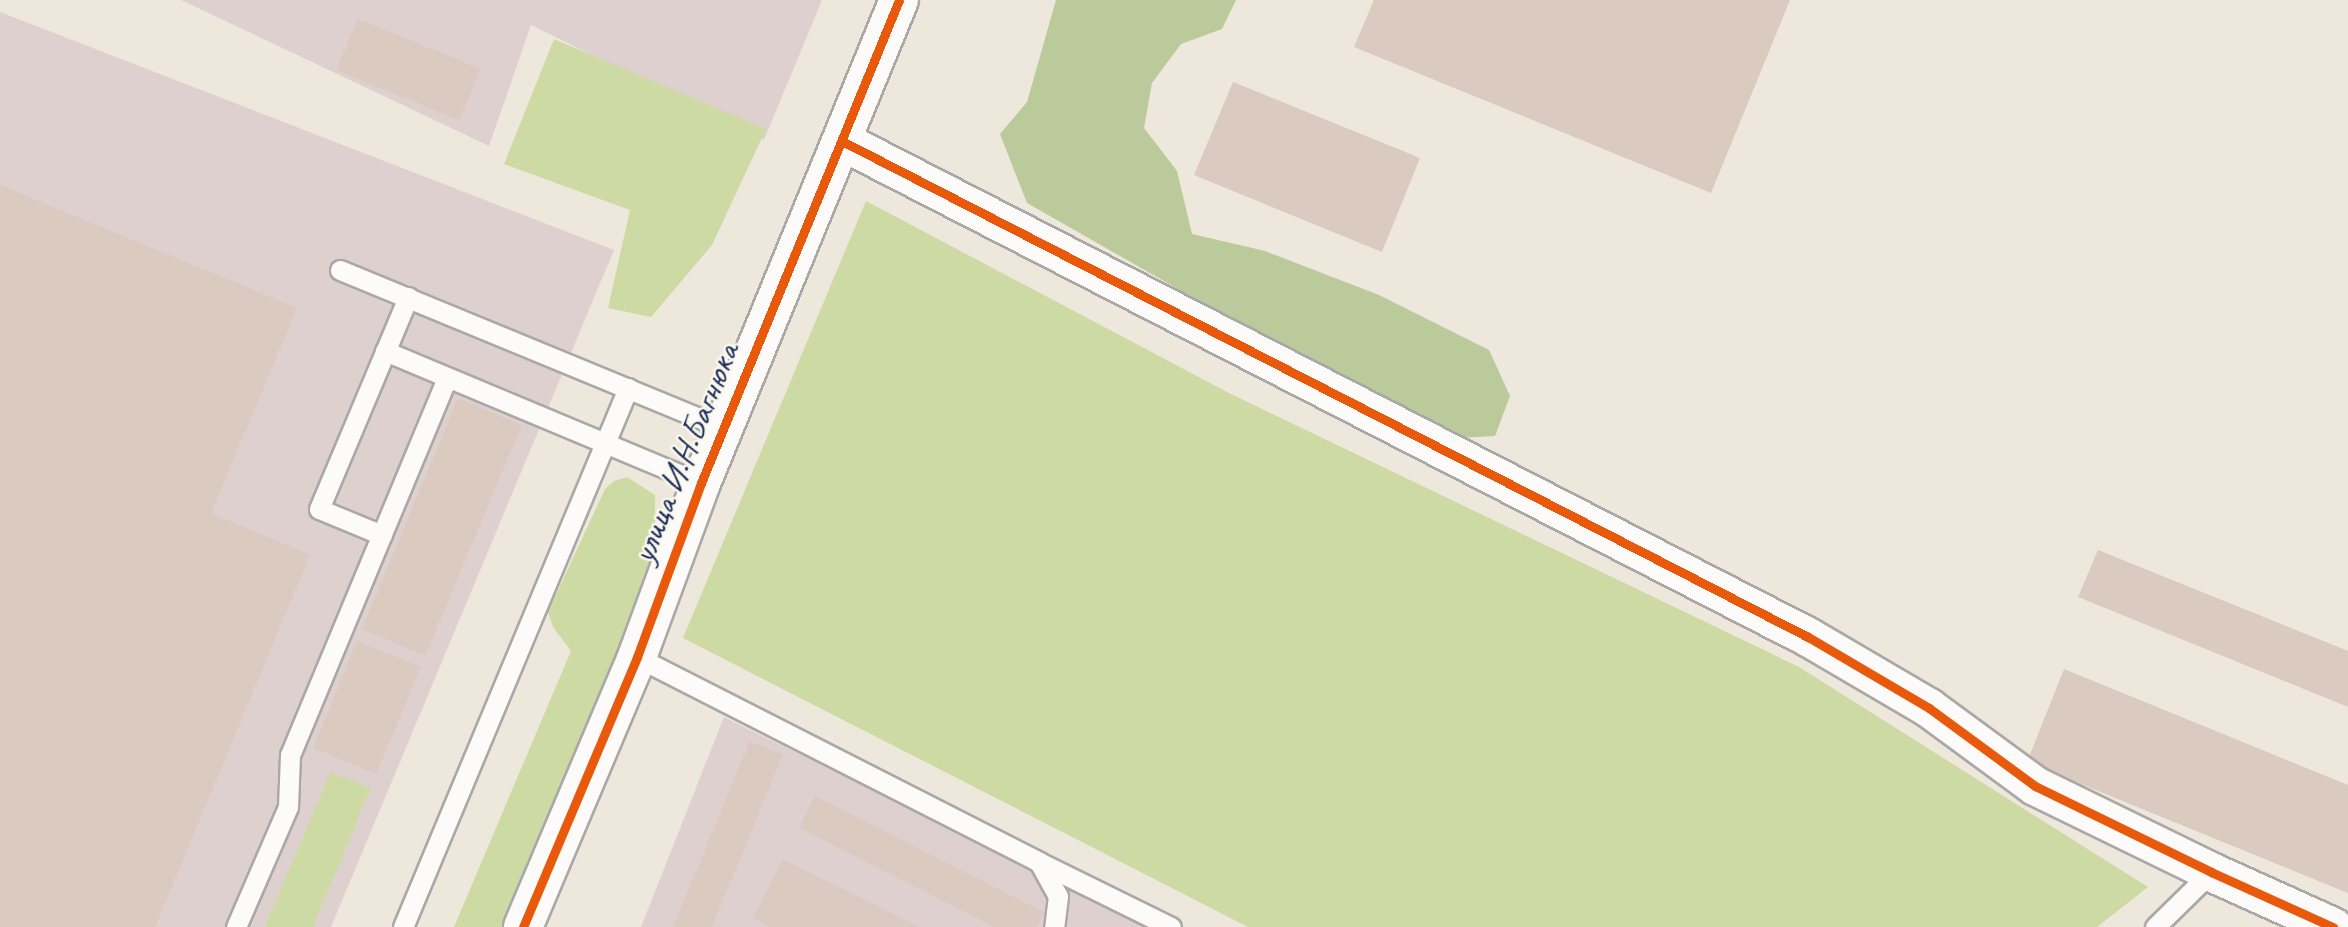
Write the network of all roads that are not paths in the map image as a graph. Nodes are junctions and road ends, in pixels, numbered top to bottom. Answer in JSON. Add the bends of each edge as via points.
{"nodes":[{"id":1,"x":899,"y":0,"type":"edge"},
{"id":2,"x":842,"y":141,"type":"junction"},
{"id":3,"x":340,"y":270,"type":"dead end"},
{"id":4,"x":408,"y":297,"type":"junction"},
{"id":5,"x":385,"y":351,"type":"junction"},
{"id":6,"x":447,"y":377,"type":"junction"},
{"id":7,"x":628,"y":388,"type":"junction"},
{"id":8,"x":723,"y":428,"type":"junction"},
{"id":9,"x":605,"y":443,"type":"junction"},
{"id":10,"x":701,"y":483,"type":"junction"},
{"id":11,"x":382,"y":535,"type":"junction"},
{"id":12,"x":636,"y":657,"type":"junction"},
{"id":13,"x":1039,"y":862,"type":"junction"},
{"id":14,"x":2211,"y":872,"type":"junction"},
{"id":15,"x":236,"y":927,"type":"edge"},
{"id":16,"x":403,"y":927,"type":"edge"},
{"id":17,"x":523,"y":927,"type":"edge"},
{"id":18,"x":1054,"y":927,"type":"edge"},
{"id":19,"x":1171,"y":927,"type":"edge"},
{"id":20,"x":2155,"y":927,"type":"edge"},
{"id":21,"x":2333,"y":927,"type":"edge"}],
"edges":[{"from":1,"to":2,"type":"street","name":"улица И.Н.Багнюка"},
{"from":2,"to":8,"type":"street","name":"улица И.Н.Багнюка"},
{"from":2,"to":14,"type":"street","via":[[1808,637],[1929,708],[2035,786]]},
{"from":3,"to":4,"type":"lane"},
{"from":4,"to":5,"type":"lane"},
{"from":4,"to":7,"type":"lane"},
{"from":5,"to":6,"type":"lane"},
{"from":5,"to":11,"type":"lane","via":[[319,509]]},
{"from":6,"to":9,"type":"lane"},
{"from":6,"to":11,"type":"lane"},
{"from":7,"to":8,"type":"lane"},
{"from":7,"to":9,"type":"lane"},
{"from":8,"to":10,"type":"street","name":"улица И.Н.Багнюка"},
{"from":9,"to":10,"type":"lane"},
{"from":9,"to":16,"type":"lane"},
{"from":10,"to":12,"type":"street","name":"улица И.Н.Багнюка"},
{"from":11,"to":15,"type":"lane","via":[[290,755],[288,807]]},
{"from":12,"to":13,"type":"lane"},
{"from":12,"to":17,"type":"street","name":"улица И.Н.Багнюка"},
{"from":13,"to":18,"type":"lane","via":[[1058,896]]},
{"from":13,"to":19,"type":"lane"},
{"from":14,"to":20,"type":"lane"},
{"from":14,"to":21,"type":"street"}]}
